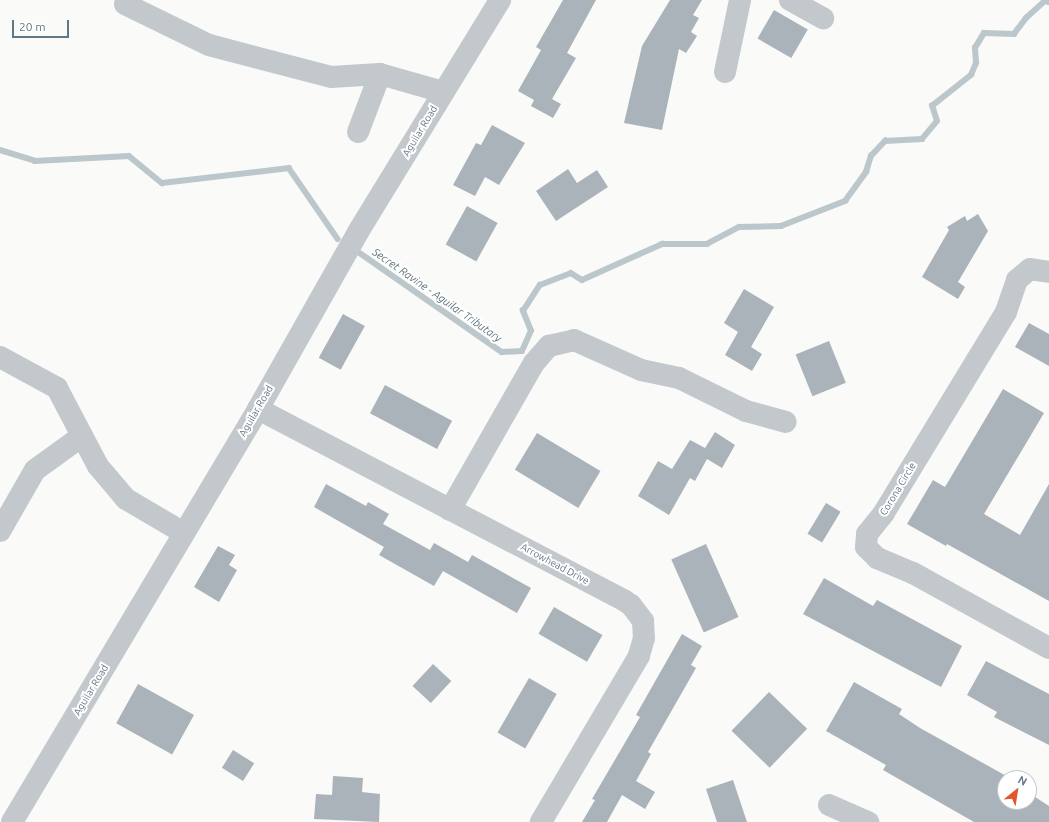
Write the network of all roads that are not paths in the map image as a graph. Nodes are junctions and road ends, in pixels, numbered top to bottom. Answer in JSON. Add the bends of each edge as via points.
{"nodes":[{"id":1,"x":500,"y":0,"type":"edge"},
{"id":2,"x":740,"y":0,"type":"edge"},
{"id":3,"x":790,"y":0,"type":"edge"},
{"id":4,"x":125,"y":4,"type":"dead end"},
{"id":5,"x":823,"y":18,"type":"dead end"},
{"id":6,"x":725,"y":72,"type":"dead end"},
{"id":7,"x":380,"y":74,"type":"junction"},
{"id":8,"x":444,"y":92,"type":"junction"},
{"id":9,"x":358,"y":132,"type":"dead end"},
{"id":10,"x":1049,"y":272,"type":"edge"},
{"id":11,"x":0,"y":357,"type":"edge"},
{"id":12,"x":258,"y":409,"type":"junction"},
{"id":13,"x":786,"y":422,"type":"dead end"},
{"id":14,"x":82,"y":436,"type":"junction"},
{"id":15,"x":450,"y":510,"type":"junction"},
{"id":16,"x":0,"y":532,"type":"edge"},
{"id":17,"x":184,"y":533,"type":"junction"},
{"id":18,"x":1049,"y":648,"type":"edge"},
{"id":19,"x":829,"y":805,"type":"dead end"},
{"id":20,"x":12,"y":822,"type":"edge"},
{"id":21,"x":541,"y":822,"type":"edge"},
{"id":22,"x":868,"y":822,"type":"edge"}],
"edges":[{"from":1,"to":8,"type":"street","name":"Aguilar Road"},
{"from":2,"to":6,"type":"street"},
{"from":3,"to":5,"type":"street"},
{"from":4,"to":7,"type":"street","via":[[209,45],[331,77]]},
{"from":7,"to":8,"type":"street"},
{"from":7,"to":9,"type":"street"},
{"from":8,"to":12,"type":"street","name":"Aguilar Road","via":[[358,232]]},
{"from":10,"to":18,"type":"street","name":"Corona Circle","via":[[1030,269],[1016,280],[1006,312],[884,513],[867,534],[866,547],[877,558],[913,572]]},
{"from":11,"to":14,"type":"street","via":[[57,388]]},
{"from":12,"to":15,"type":"street","name":"Arrowhead Drive"},
{"from":12,"to":17,"type":"street","name":"Aguilar Road"},
{"from":13,"to":15,"type":"street","via":[[746,411],[679,378],[641,370],[574,340],[549,346],[530,370]]},
{"from":14,"to":16,"type":"street","via":[[35,470]]},
{"from":14,"to":17,"type":"street","via":[[98,466],[126,499]]},
{"from":15,"to":21,"type":"street","name":"Arrowhead Drive","via":[[631,605],[643,621],[644,638],[640,656]]},
{"from":17,"to":20,"type":"street","name":"Aguilar Road"},
{"from":19,"to":22,"type":"street"}]}
